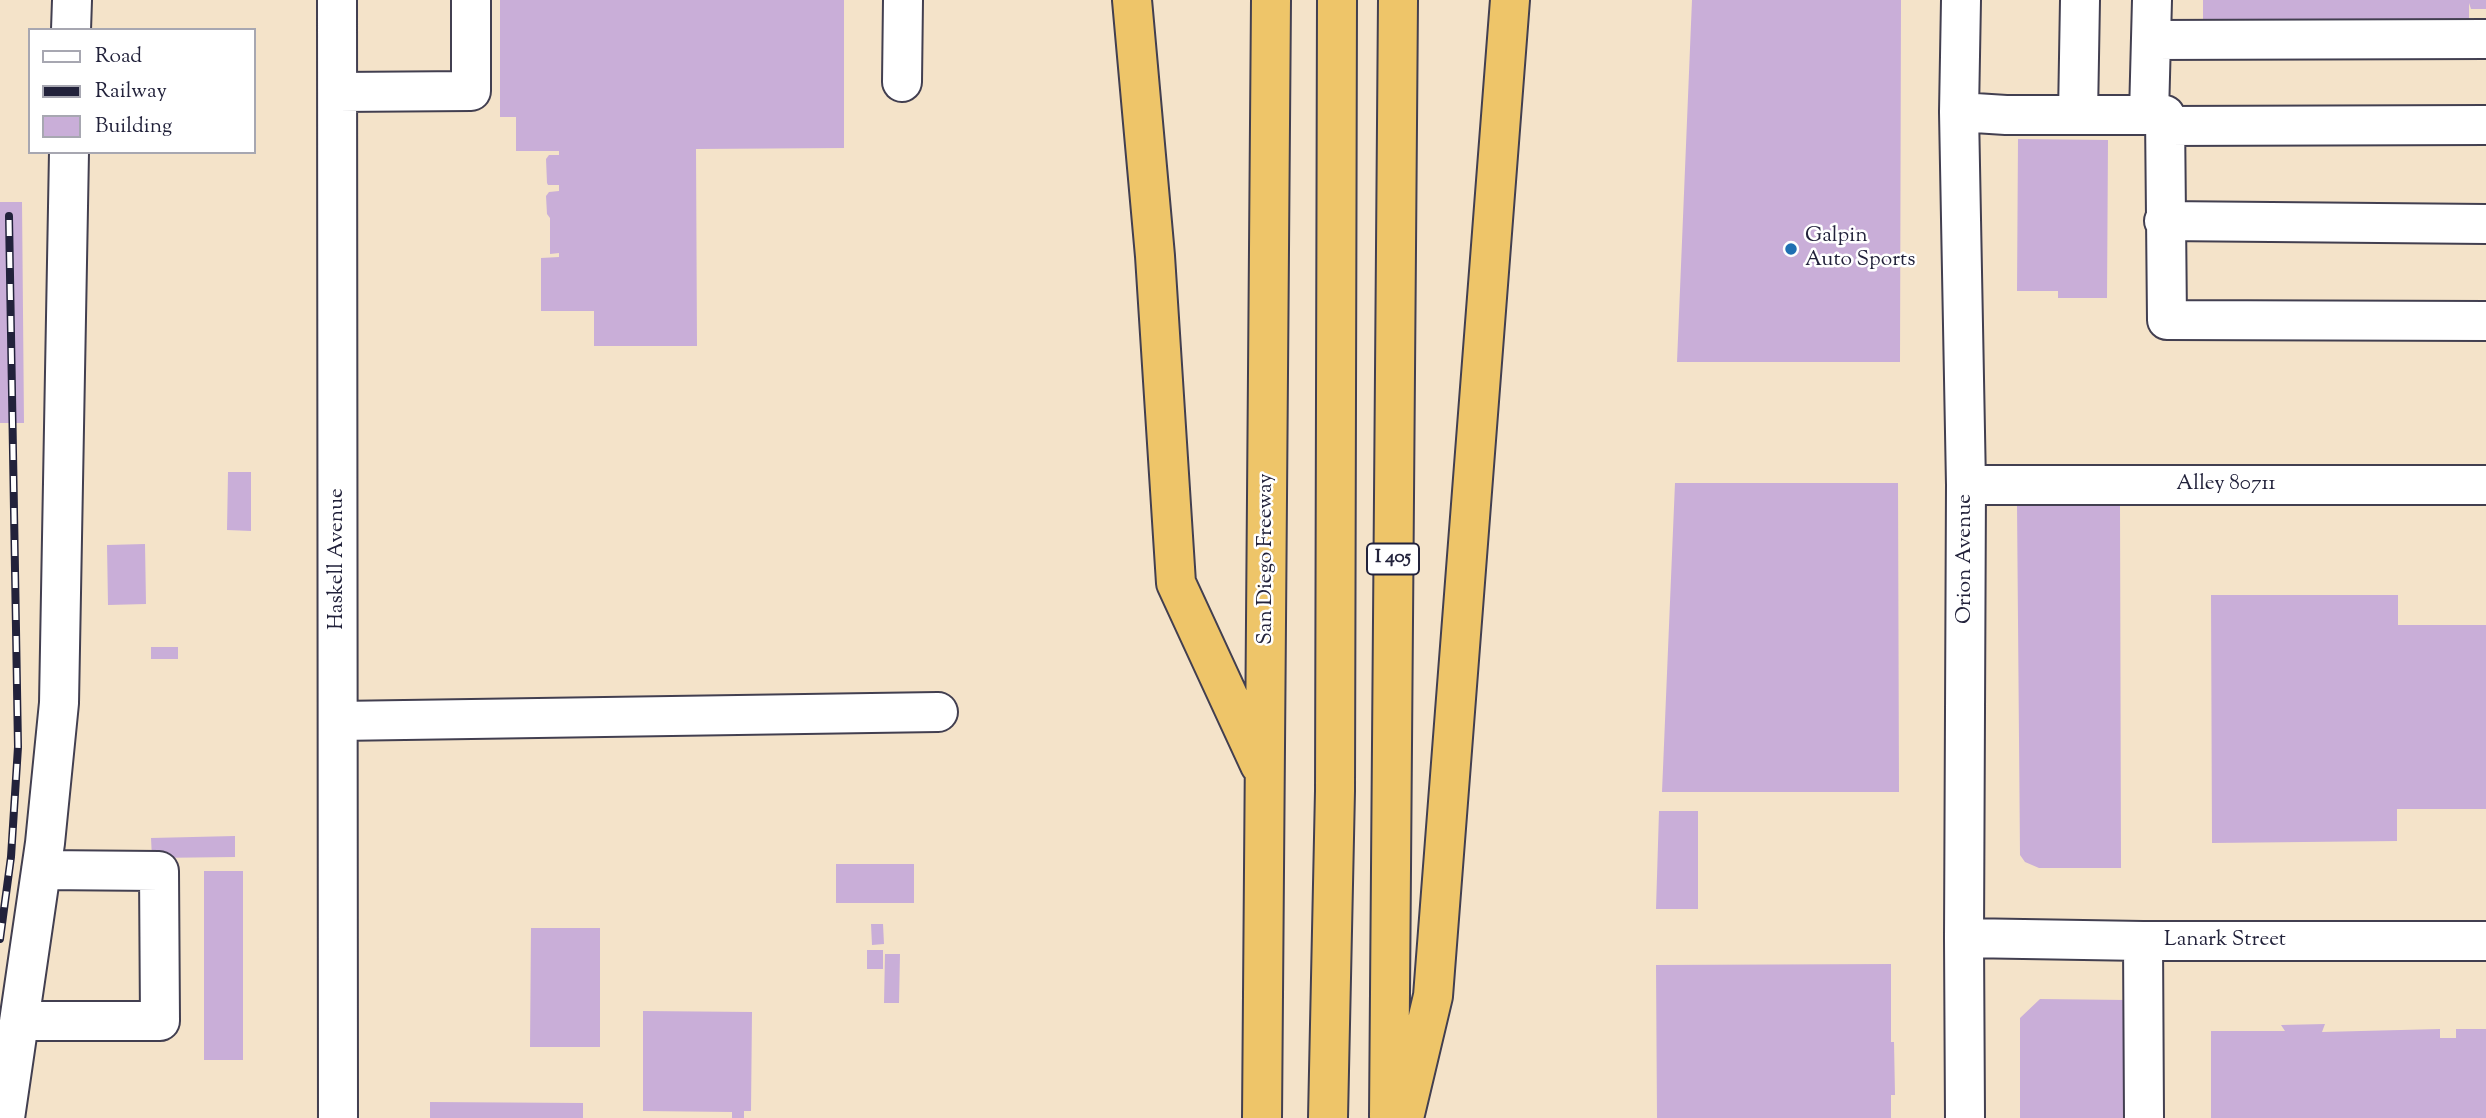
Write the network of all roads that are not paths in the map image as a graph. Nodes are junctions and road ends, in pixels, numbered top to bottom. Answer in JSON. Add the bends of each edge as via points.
{"nodes":[{"id":1,"x":72,"y":0,"type":"edge"},
{"id":2,"x":337,"y":0,"type":"edge"},
{"id":3,"x":471,"y":0,"type":"edge"},
{"id":4,"x":903,"y":0,"type":"edge"},
{"id":5,"x":1132,"y":0,"type":"edge"},
{"id":6,"x":1271,"y":0,"type":"edge"},
{"id":7,"x":1315,"y":0,"type":"edge"},
{"id":8,"x":1337,"y":0,"type":"edge"},
{"id":9,"x":1398,"y":0,"type":"edge"},
{"id":10,"x":1510,"y":0,"type":"edge"},
{"id":11,"x":1961,"y":0,"type":"edge"},
{"id":12,"x":2080,"y":0,"type":"edge"},
{"id":13,"x":2151,"y":0,"type":"edge"},
{"id":14,"x":71,"y":28,"type":"edge"},
{"id":15,"x":2486,"y":39,"type":"edge"},
{"id":16,"x":2151,"y":40,"type":"junction"},
{"id":17,"x":902,"y":82,"type":"dead end"},
{"id":18,"x":338,"y":92,"type":"junction"},
{"id":19,"x":1959,"y":112,"type":"junction"},
{"id":20,"x":2078,"y":115,"type":"junction"},
{"id":21,"x":2157,"y":120,"type":"junction"},
{"id":22,"x":2486,"y":125,"type":"edge"},
{"id":23,"x":69,"y":154,"type":"edge"},
{"id":24,"x":2164,"y":221,"type":"junction"},
{"id":25,"x":2486,"y":225,"type":"edge"},
{"id":26,"x":2486,"y":321,"type":"edge"},
{"id":27,"x":1966,"y":485,"type":"junction"},
{"id":28,"x":2486,"y":485,"type":"edge"},
{"id":29,"x":938,"y":712,"type":"dead end"},
{"id":30,"x":338,"y":721,"type":"junction"},
{"id":31,"x":1265,"y":776,"type":"junction"},
{"id":32,"x":41,"y":870,"type":"junction"},
{"id":33,"x":1964,"y":938,"type":"junction"},
{"id":34,"x":2143,"y":941,"type":"junction"},
{"id":35,"x":2486,"y":941,"type":"edge"},
{"id":36,"x":19,"y":1021,"type":"junction"},
{"id":37,"x":5,"y":1118,"type":"edge"},
{"id":38,"x":338,"y":1118,"type":"edge"},
{"id":39,"x":1262,"y":1118,"type":"edge"},
{"id":40,"x":1305,"y":1118,"type":"edge"},
{"id":41,"x":1328,"y":1118,"type":"edge"},
{"id":42,"x":1389,"y":1118,"type":"edge"},
{"id":43,"x":1404,"y":1118,"type":"edge"},
{"id":44,"x":1965,"y":1118,"type":"edge"},
{"id":45,"x":2144,"y":1118,"type":"edge"}],
"edges":[{"from":1,"to":14,"type":"street"},
{"from":2,"to":18,"type":"street","name":"Haskell Avenue"},
{"from":3,"to":18,"type":"street","via":[[471,91]]},
{"from":4,"to":17,"type":"street"},
{"from":5,"to":31,"type":"highway","via":[[1155,256],[1176,583]]},
{"from":6,"to":31,"type":"highway","name":"San Diego Freeway"},
{"from":7,"to":40,"type":"highway"},
{"from":8,"to":41,"type":"highway","via":[[1335,792]]},
{"from":9,"to":42,"type":"highway","number":"I 405"},
{"from":10,"to":43,"type":"highway","via":[[1433,996]]},
{"from":11,"to":19,"type":"street","name":"Orion Avenue"},
{"from":12,"to":20,"type":"street"},
{"from":13,"to":16,"type":"street"},
{"from":15,"to":16,"type":"street"},
{"from":16,"to":21,"type":"street"},
{"from":18,"to":30,"type":"street","name":"Haskell Avenue"},
{"from":19,"to":20,"type":"street"},
{"from":19,"to":27,"type":"street","name":"Orion Avenue"},
{"from":20,"to":21,"type":"street"},
{"from":21,"to":22,"type":"street"},
{"from":21,"to":24,"type":"street"},
{"from":23,"to":32,"type":"street","via":[[59,703]]},
{"from":24,"to":25,"type":"street"},
{"from":24,"to":26,"type":"street","via":[[2167,320]]},
{"from":27,"to":28,"type":"street","name":"Alley 80711"},
{"from":27,"to":33,"type":"street","name":"Orion Avenue"},
{"from":29,"to":30,"type":"street"},
{"from":30,"to":38,"type":"street","name":"Haskell Avenue"},
{"from":31,"to":39,"type":"highway","name":"San Diego Freeway"},
{"from":32,"to":36,"type":"street"},
{"from":32,"to":36,"type":"street","via":[[159,871],[160,1021]]},
{"from":33,"to":34,"type":"street","name":"Lanark Street"},
{"from":33,"to":44,"type":"street","name":"Orion Avenue"},
{"from":34,"to":35,"type":"street","name":"Lanark Street"},
{"from":34,"to":45,"type":"street"},
{"from":36,"to":37,"type":"street"}]}
